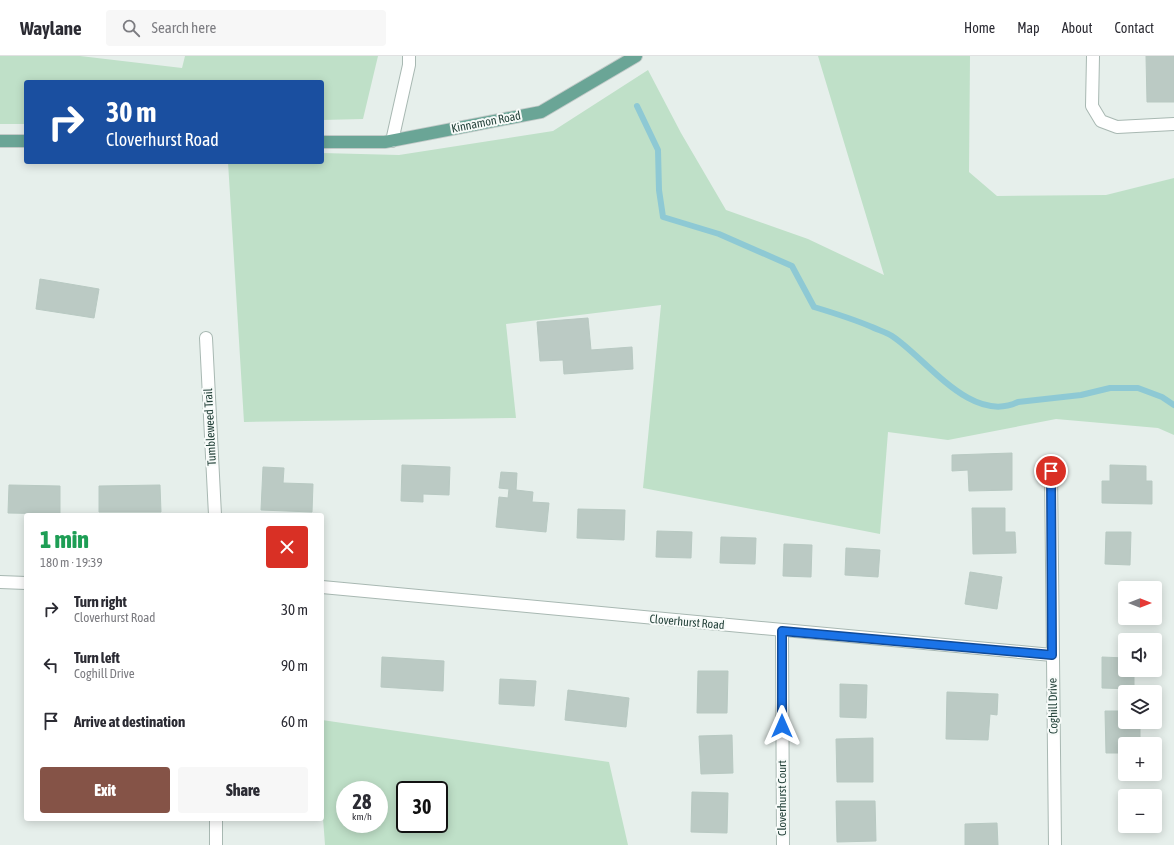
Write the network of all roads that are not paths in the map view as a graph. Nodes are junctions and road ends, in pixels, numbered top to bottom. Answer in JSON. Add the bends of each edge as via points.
{"nodes":[{"id":1,"x":409,"y":56,"type":"edge"},
{"id":2,"x":636,"y":56,"type":"edge"},
{"id":3,"x":1093,"y":56,"type":"edge"},
{"id":4,"x":1174,"y":124,"type":"edge"},
{"id":5,"x":0,"y":141,"type":"edge"},
{"id":6,"x":24,"y":141,"type":"edge"},
{"id":7,"x":392,"y":141,"type":"junction"},
{"id":8,"x":324,"y":142,"type":"edge"},
{"id":9,"x":206,"y":338,"type":"dead end"},
{"id":10,"x":1051,"y":471,"type":"dead end"},
{"id":11,"x":215,"y":513,"type":"edge"},
{"id":12,"x":0,"y":582,"type":"edge"},
{"id":13,"x":24,"y":583,"type":"edge"},
{"id":14,"x":324,"y":587,"type":"edge"},
{"id":15,"x":782,"y":631,"type":"junction"},
{"id":16,"x":1052,"y":655,"type":"junction"},
{"id":17,"x":216,"y":821,"type":"edge"},
{"id":18,"x":216,"y":845,"type":"edge"},
{"id":19,"x":782,"y":845,"type":"edge"},
{"id":20,"x":1055,"y":845,"type":"edge"}],
"edges":[{"from":1,"to":7,"type":"street"},
{"from":2,"to":7,"type":"main road","name":"Kinnamon Road","via":[[541,112]]},
{"from":3,"to":4,"type":"street","via":[[1092,106],[1101,121],[1117,127]]},
{"from":5,"to":6,"type":"main road"},
{"from":7,"to":8,"type":"main road","name":"Kinnamon Road"},
{"from":9,"to":11,"type":"street","name":"Tumbleweed Trail"},
{"from":10,"to":16,"type":"street","name":"Coghill Drive"},
{"from":12,"to":13,"type":"street"},
{"from":14,"to":15,"type":"street","name":"Cloverhurst Road"},
{"from":15,"to":16,"type":"street","name":"Cloverhurst Road"},
{"from":15,"to":19,"type":"street","name":"Cloverhurst Court"},
{"from":16,"to":20,"type":"street","name":"Coghill Drive"},
{"from":17,"to":18,"type":"street"}]}
